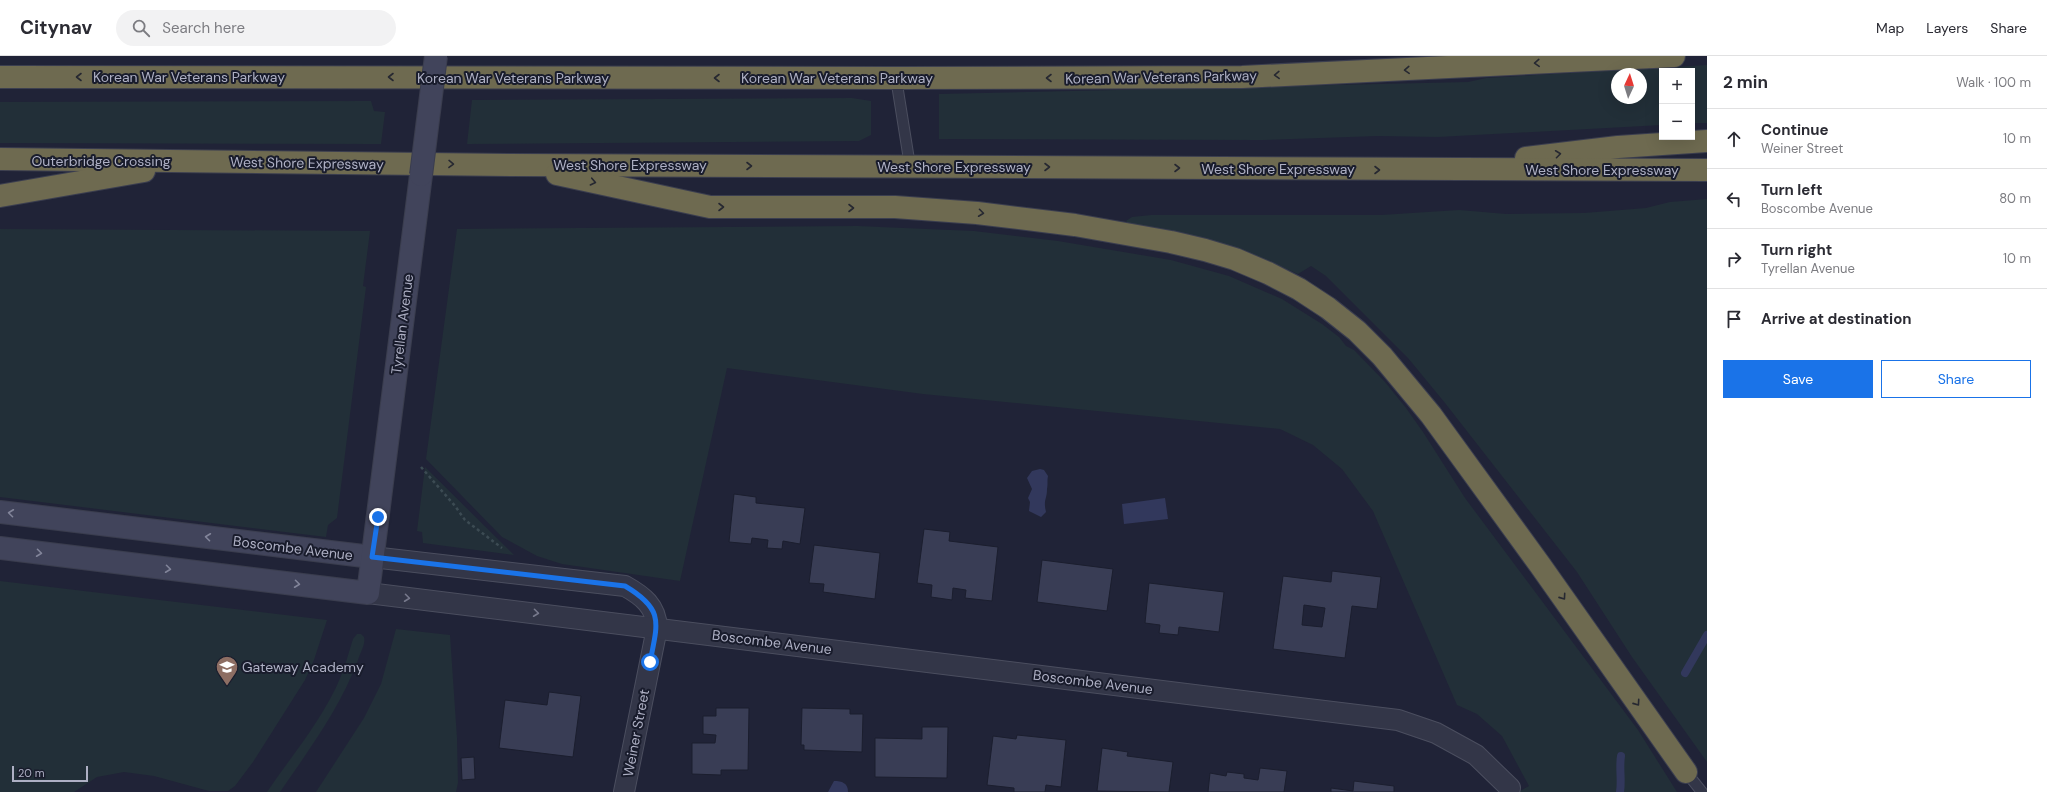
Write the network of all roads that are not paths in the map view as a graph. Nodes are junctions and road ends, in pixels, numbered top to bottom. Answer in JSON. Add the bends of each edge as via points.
{"nodes":[{"id":1,"x":436,"y":56,"type":"edge"},
{"id":2,"x":1674,"y":56,"type":"edge"},
{"id":3,"x":0,"y":77,"type":"edge"},
{"id":4,"x":896,"y":78,"type":"junction"},
{"id":5,"x":1707,"y":141,"type":"edge"},
{"id":6,"x":0,"y":160,"type":"edge"},
{"id":7,"x":202,"y":161,"type":"junction"},
{"id":8,"x":514,"y":165,"type":"junction"},
{"id":9,"x":910,"y":166,"type":"junction"},
{"id":10,"x":1436,"y":170,"type":"junction"},
{"id":11,"x":1707,"y":170,"type":"edge"},
{"id":12,"x":0,"y":180,"type":"edge"},
{"id":13,"x":0,"y":196,"type":"edge"},
{"id":14,"x":0,"y":512,"type":"edge"},
{"id":15,"x":0,"y":548,"type":"edge"},
{"id":16,"x":372,"y":557,"type":"junction"},
{"id":17,"x":368,"y":593,"type":"junction"},
{"id":18,"x":657,"y":628,"type":"junction"},
{"id":19,"x":1686,"y":772,"type":"junction"},
{"id":20,"x":1510,"y":788,"type":"dead end"},
{"id":21,"x":624,"y":792,"type":"edge"},
{"id":22,"x":1699,"y":792,"type":"edge"},
{"id":23,"x":1702,"y":792,"type":"edge"}],
"edges":[{"from":1,"to":16,"type":"street","name":"Tyrellan Avenue","bridge":true},
{"from":2,"to":4,"type":"highway","name":"Korean War Veterans Parkway","one_way":true,"via":[[1242,76]]},
{"from":4,"to":3,"type":"highway","name":"Korean War Veterans Parkway","one_way":true},
{"from":4,"to":9,"type":"lane"},
{"from":10,"to":5,"type":"highway","one_way":true,"via":[[1618,147]]},
{"from":6,"to":7,"type":"highway","name":"Outerbridge Crossing"},
{"from":7,"to":8,"type":"highway","name":"West Shore Expressway","one_way":true},
{"from":7,"to":12,"type":"highway","via":[[29,181]]},
{"from":7,"to":13,"type":"highway"},
{"from":8,"to":9,"type":"highway","name":"West Shore Expressway","one_way":true},
{"from":8,"to":19,"type":"highway","one_way":true,"via":[[710,207],[894,207],[977,213],[1075,225],[1205,250],[1235,259],[1274,276],[1322,304],[1357,331],[1406,384],[1463,459]]},
{"from":9,"to":10,"type":"highway","name":"West Shore Expressway","one_way":true},
{"from":10,"to":11,"type":"highway","name":"West Shore Expressway"},
{"from":16,"to":14,"type":"street","name":"Boscombe Avenue","one_way":true},
{"from":15,"to":17,"type":"street","name":"Boscombe Avenue","one_way":true},
{"from":16,"to":17,"type":"street","name":"Tyrellan Avenue"},
{"from":16,"to":18,"type":"street","name":"Boscombe Avenue","via":[[625,586],[640,594],[652,607]]},
{"from":17,"to":18,"type":"street","name":"Boscombe Avenue","one_way":true},
{"from":18,"to":20,"type":"street","name":"Boscombe Avenue","via":[[1398,720],[1436,733],[1476,756]]},
{"from":18,"to":21,"type":"street","name":"Weiner Street"},
{"from":19,"to":22,"type":"lane"},
{"from":19,"to":23,"type":"lane"}]}
